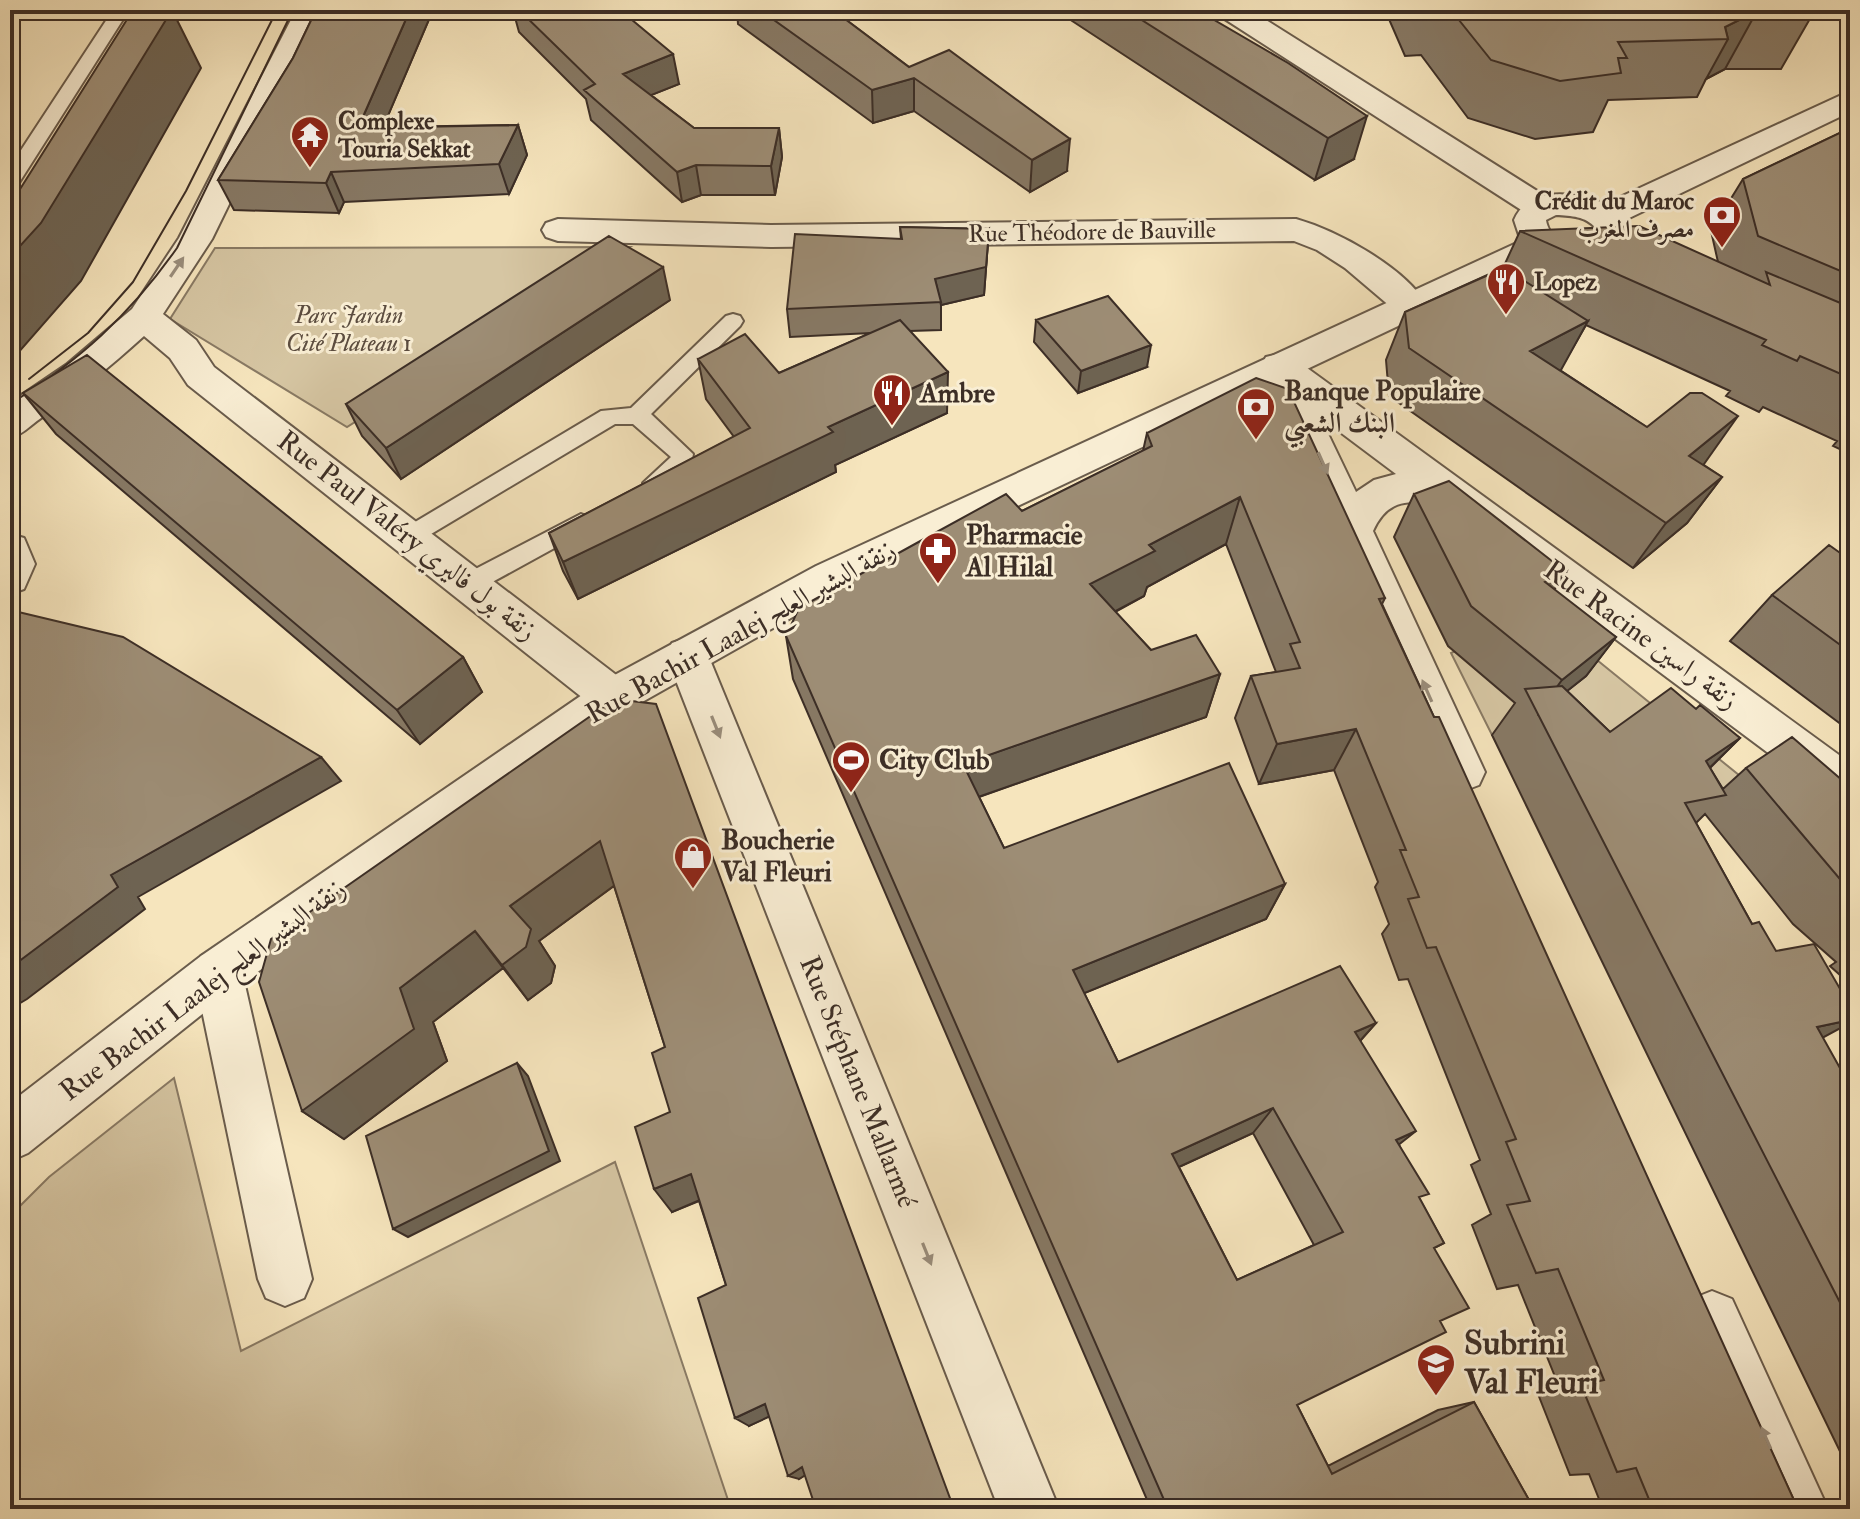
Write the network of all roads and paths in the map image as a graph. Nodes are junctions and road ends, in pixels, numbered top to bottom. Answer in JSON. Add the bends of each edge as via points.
{"nodes":[{"id":1,"x":121,"y":10,"type":"edge"},
{"id":2,"x":310,"y":10,"type":"edge"},
{"id":3,"x":1230,"y":10,"type":"edge"},
{"id":4,"x":1850,"y":100,"type":"edge"},
{"id":5,"x":10,"y":182,"type":"edge"},
{"id":6,"x":1541,"y":208,"type":"junction"},
{"id":7,"x":1604,"y":217,"type":"junction"},
{"id":8,"x":558,"y":230,"type":"dead end"},
{"id":9,"x":1542,"y":245,"type":"junction"},
{"id":10,"x":1410,"y":305,"type":"junction"},
{"id":11,"x":144,"y":317,"type":"junction"},
{"id":12,"x":733,"y":321,"type":"dead end"},
{"id":13,"x":1279,"y":366,"type":"junction"},
{"id":14,"x":201,"y":376,"type":"junction"},
{"id":15,"x":51,"y":395,"type":"junction"},
{"id":16,"x":638,"y":414,"type":"junction"},
{"id":17,"x":15,"y":420,"type":"edge"},
{"id":18,"x":1442,"y":489,"type":"junction"},
{"id":19,"x":629,"y":497,"type":"edge"},
{"id":20,"x":603,"y":511,"type":"edge"},
{"id":21,"x":1354,"y":530,"type":"junction"},
{"id":22,"x":408,"y":537,"type":"junction"},
{"id":23,"x":10,"y":549,"type":"edge"},
{"id":24,"x":10,"y":578,"type":"edge"},
{"id":25,"x":468,"y":584,"type":"junction"},
{"id":26,"x":687,"y":655,"type":"junction"},
{"id":27,"x":613,"y":697,"type":"junction"},
{"id":28,"x":1850,"y":788,"type":"edge"},
{"id":29,"x":1485,"y":819,"type":"edge"},
{"id":30,"x":218,"y":972,"type":"junction"},
{"id":31,"x":10,"y":1135,"type":"edge"},
{"id":32,"x":285,"y":1279,"type":"dead end"},
{"id":33,"x":1694,"y":1279,"type":"edge"},
{"id":34,"x":1029,"y":1509,"type":"edge"},
{"id":35,"x":1798,"y":1509,"type":"edge"}],
"edges":[{"from":1,"to":5,"type":"lane"},
{"from":11,"to":2,"type":"street","one_way":true,"via":[[195,239]]},
{"from":3,"to":6,"type":"street"},
{"from":4,"to":7,"type":"street"},
{"from":6,"to":7,"type":"street","via":[[1577,205]]},
{"from":6,"to":9,"type":"street","via":[[1530,228]]},
{"from":7,"to":9,"type":"street","via":[[1615,230],[1620,258],[1583,258]]},
{"from":8,"to":10,"type":"street","name":"Rue Théodore de Bauville","via":[[771,236],[1296,230],[1348,252]]},
{"from":9,"to":10,"type":"street","name":"Rue Bachir Laalej زنقة البشير العلج"},
{"from":10,"to":13,"type":"street","name":"Rue Bachir Laalej زنقة البشير العلج"},
{"from":11,"to":14,"type":"street","name":"Rue Paul Valéry زنقة بول فاليري","via":[[183,349]]},
{"from":11,"to":15,"type":"street"},
{"from":12,"to":16,"type":"lane"},
{"from":13,"to":18,"type":"street","name":"Rue Racine زنقة راسين"},
{"from":13,"to":21,"type":"street","one_way":true},
{"from":13,"to":26,"type":"street","name":"Rue Bachir Laalej زنقة البشير العلج","via":[[830,577]]},
{"from":14,"to":15,"type":"street","name":"Rue Paul Valéry زنقة بول فاليري","via":[[162,361],[144,361]]},
{"from":14,"to":22,"type":"street","name":"Rue Paul Valéry زنقة بول فاليري"},
{"from":15,"to":17,"type":"street"},
{"from":16,"to":19,"type":"lane","via":[[682,454],[682,463]]},
{"from":16,"to":22,"type":"lane","via":[[609,417]]},
{"from":18,"to":21,"type":"street","via":[[1387,489],[1364,505]]},
{"from":18,"to":28,"type":"street","name":"Rue Racine زنقة راسين"},
{"from":20,"to":25,"type":"lane"},
{"from":29,"to":21,"type":"street","one_way":true},
{"from":22,"to":25,"type":"street","name":"Rue Paul Valéry زنقة بول فاليري"},
{"from":23,"to":24,"type":"street","via":[[15,564]]},
{"from":25,"to":27,"type":"street","name":"Rue Paul Valéry زنقة بول فاليري"},
{"from":26,"to":27,"type":"street","name":"Rue Bachir Laalej زنقة البشير العلج"},
{"from":26,"to":34,"type":"street","name":"Rue Stéphane Mallarmé","one_way":true},
{"from":27,"to":30,"type":"street","name":"Rue Bachir Laalej زنقة البشير العلج"},
{"from":30,"to":31,"type":"street","name":"Rue Bachir Laalej زنقة البشير العلج"},
{"from":30,"to":32,"type":"street"},
{"from":35,"to":33,"type":"street","one_way":true}]}
